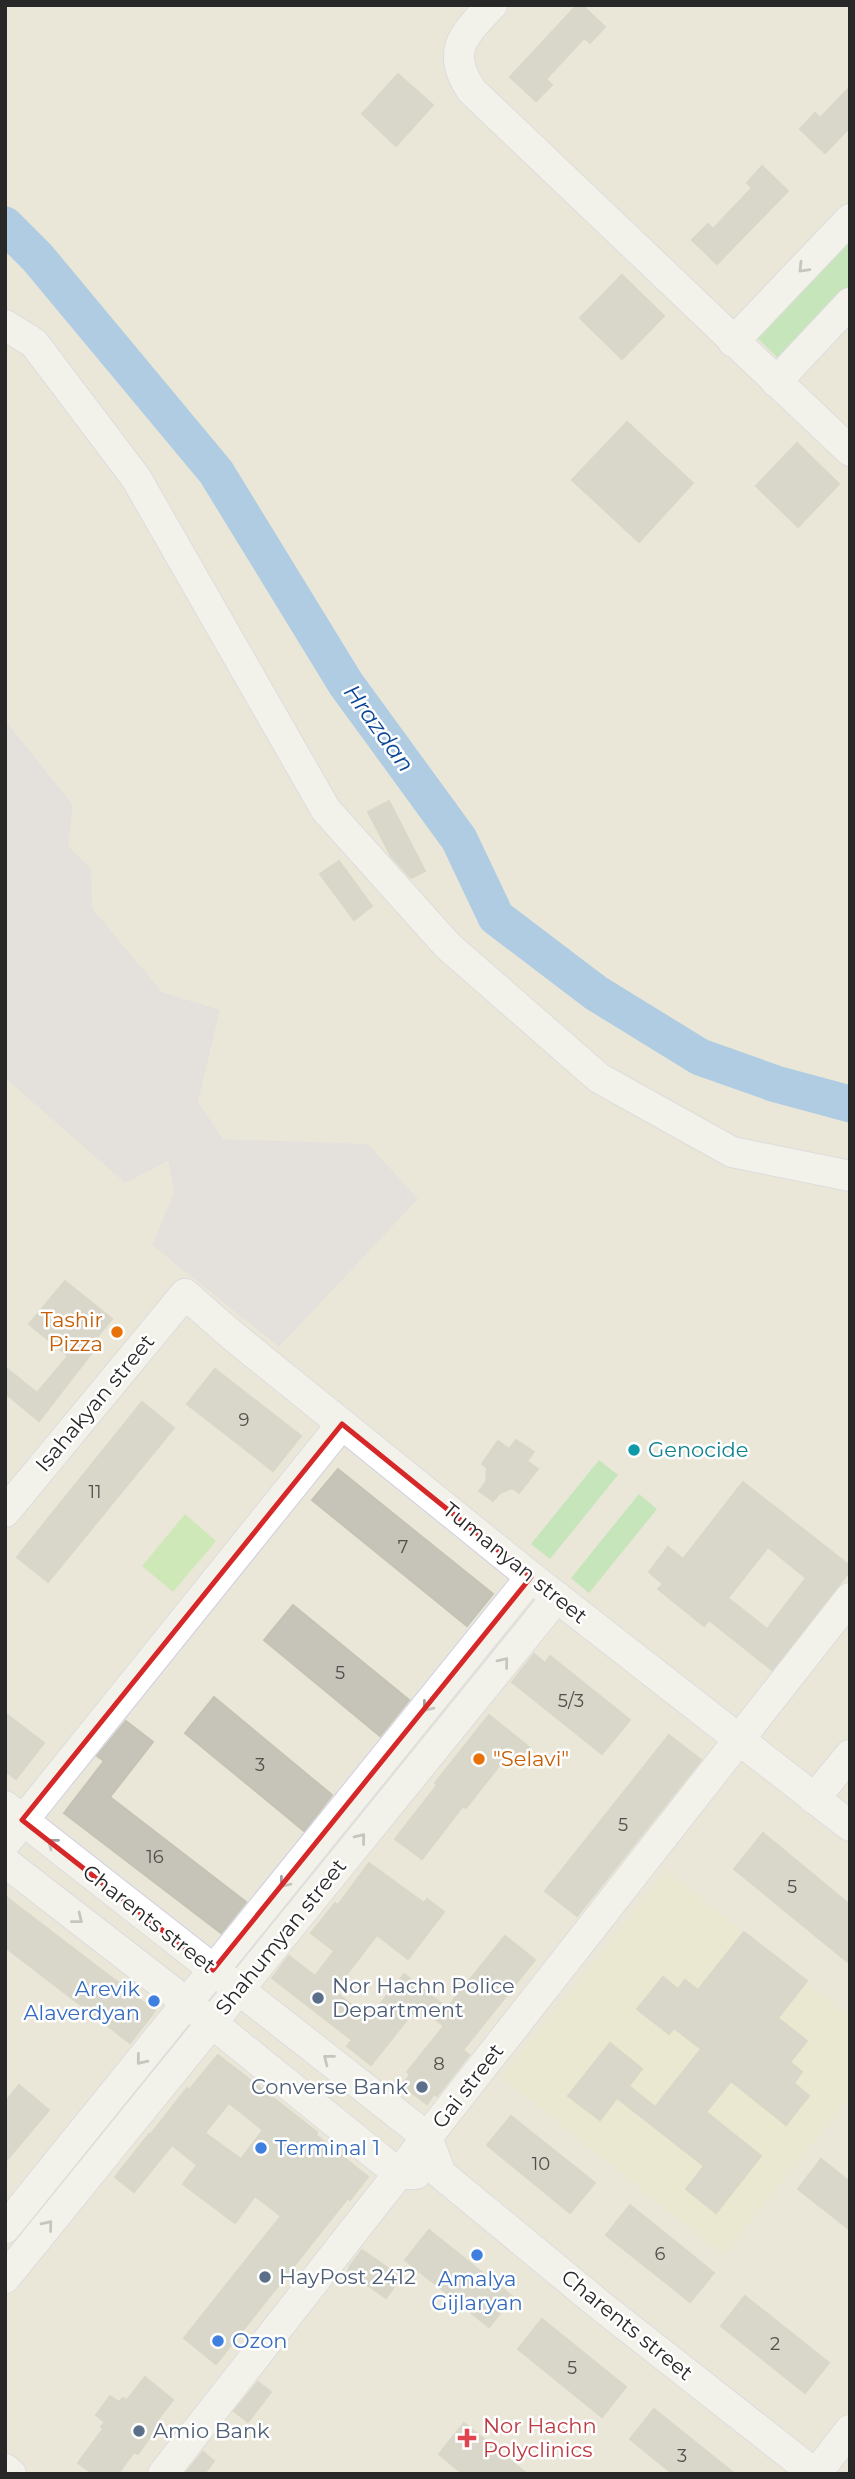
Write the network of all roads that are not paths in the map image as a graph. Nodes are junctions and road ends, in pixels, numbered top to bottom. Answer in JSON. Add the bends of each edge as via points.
{"nodes":[{"id":1,"x":492,"y":5,"type":"edge"},
{"id":2,"x":850,"y":219,"type":"edge"},
{"id":3,"x":850,"y":303,"type":"edge"},
{"id":4,"x":5,"y":325,"type":"edge"},
{"id":5,"x":733,"y":342,"type":"junction"},
{"id":6,"x":776,"y":382,"type":"junction"},
{"id":7,"x":850,"y":451,"type":"edge"},
{"id":8,"x":850,"y":1176,"type":"edge"},
{"id":9,"x":185,"y":1294,"type":"joint"},
{"id":10,"x":342,"y":1424,"type":"junction"},
{"id":11,"x":5,"y":1512,"type":"edge"},
{"id":12,"x":531,"y":1577,"type":"junction"},
{"id":13,"x":556,"y":1597,"type":"junction"},
{"id":14,"x":850,"y":1598,"type":"edge"},
{"id":15,"x":740,"y":1739,"type":"junction"},
{"id":16,"x":850,"y":1755,"type":"edge"},
{"id":17,"x":814,"y":1799,"type":"junction"},
{"id":18,"x":11,"y":1823,"type":"edge"},
{"id":19,"x":850,"y":1826,"type":"edge"},
{"id":20,"x":5,"y":1862,"type":"edge"},
{"id":21,"x":213,"y":1970,"type":"junction"},
{"id":22,"x":238,"y":1990,"type":"junction"},
{"id":23,"x":187,"y":2003,"type":"junction"},
{"id":24,"x":211,"y":2023,"type":"junction"},
{"id":25,"x":427,"y":2137,"type":"junction"},
{"id":26,"x":399,"y":2174,"type":"junction"},
{"id":27,"x":441,"y":2174,"type":"junction"},
{"id":28,"x":5,"y":2228,"type":"edge"},
{"id":29,"x":5,"y":2278,"type":"edge"},
{"id":30,"x":850,"y":2430,"type":"edge"},
{"id":31,"x":5,"y":2469,"type":"edge"},
{"id":32,"x":11,"y":2474,"type":"edge"},
{"id":33,"x":163,"y":2474,"type":"edge"},
{"id":34,"x":816,"y":2474,"type":"edge"}],
"edges":[{"from":1,"to":5,"type":"street","via":[[470,28],[457,59],[461,76]]},
{"from":2,"to":5,"type":"street","one_way":true},
{"from":3,"to":6,"type":"street"},
{"from":4,"to":8,"type":"street","via":[[34,343],[136,478],[326,810],[449,946],[599,1078],[732,1152]]},
{"from":5,"to":6,"type":"street"},
{"from":6,"to":7,"type":"street"},
{"from":9,"to":10,"type":"street","name":"Tumanyan street"},
{"from":9,"to":11,"type":"street","name":"Isahakyan street"},
{"from":10,"to":12,"type":"street","name":"Tumanyan street"},
{"from":10,"to":18,"type":"street"},
{"from":12,"to":13,"type":"street","name":"Tumanyan street"},
{"from":12,"to":21,"type":"street","name":"Shahumyan street","one_way":true},
{"from":13,"to":15,"type":"street","name":"Tumanyan street"},
{"from":22,"to":13,"type":"street","name":"Shahumyan street","one_way":true},
{"from":14,"to":15,"type":"street","name":"Gai street"},
{"from":15,"to":17,"type":"street","name":"Tumanyan street"},
{"from":15,"to":25,"type":"street","name":"Gai street"},
{"from":16,"to":17,"type":"street"},
{"from":17,"to":19,"type":"street","name":"Tumanyan street"},
{"from":21,"to":18,"type":"street","name":"Charents street","one_way":true},
{"from":20,"to":23,"type":"street","name":"Charents street","one_way":true},
{"from":21,"to":22,"type":"street","name":"Charents street"},
{"from":21,"to":23,"type":"street","name":"Shahumyan street"},
{"from":22,"to":24,"type":"street","name":"Shahumyan street"},
{"from":25,"to":22,"type":"street","name":"Charents street","one_way":true},
{"from":23,"to":24,"type":"street","name":"Charents street"},
{"from":23,"to":28,"type":"street","name":"Shahumyan street","one_way":true},
{"from":24,"to":26,"type":"street","name":"Charents street"},
{"from":29,"to":24,"type":"street","name":"Shahumyan street","one_way":true},
{"from":25,"to":26,"type":"street","name":"Gai street"},
{"from":25,"to":27,"type":"street","name":"Charents street"},
{"from":26,"to":27,"type":"street"},
{"from":26,"to":33,"type":"street","name":"Gai street"},
{"from":27,"to":34,"type":"street","name":"Charents street"},
{"from":30,"to":34,"type":"street"},
{"from":31,"to":32,"type":"street"}]}
